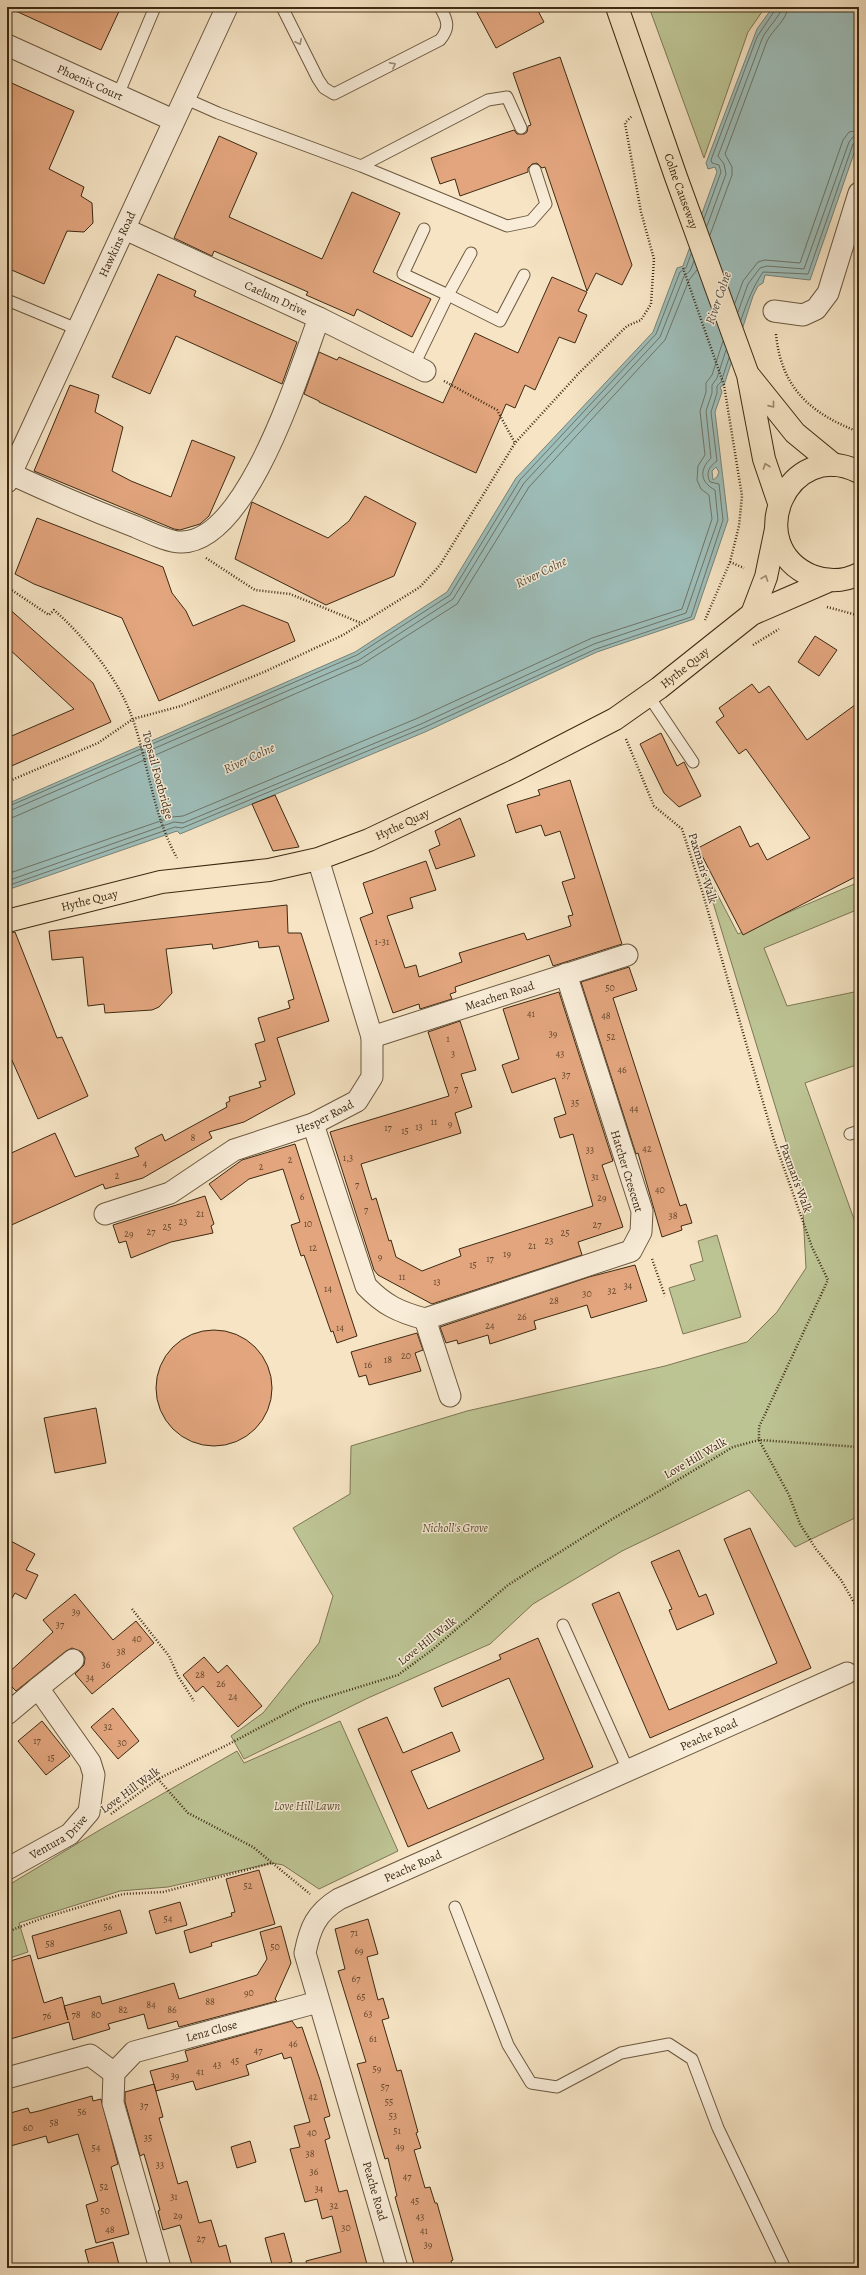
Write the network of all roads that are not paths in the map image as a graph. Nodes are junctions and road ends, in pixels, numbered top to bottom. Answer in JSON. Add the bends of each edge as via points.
{"nodes":[{"id":1,"x":155,"y":7,"type":"edge"},
{"id":2,"x":227,"y":7,"type":"edge"},
{"id":3,"x":282,"y":7,"type":"edge"},
{"id":4,"x":440,"y":7,"type":"edge"},
{"id":5,"x":618,"y":7,"type":"edge"},
{"id":6,"x":7,"y":45,"type":"edge"},
{"id":7,"x":118,"y":95,"type":"junction"},
{"id":8,"x":184,"y":98,"type":"junction"},
{"id":9,"x":173,"y":120,"type":"junction"},
{"id":10,"x":521,"y":128,"type":"dead end"},
{"id":11,"x":361,"y":166,"type":"junction"},
{"id":12,"x":535,"y":170,"type":"dead end"},
{"id":13,"x":859,"y":193,"type":"edge"},
{"id":14,"x":125,"y":229,"type":"junction"},
{"id":15,"x":424,"y":229,"type":"dead end"},
{"id":16,"x":471,"y":253,"type":"dead end"},
{"id":17,"x":524,"y":275,"type":"dead end"},
{"id":18,"x":448,"y":295,"type":"junction"},
{"id":19,"x":7,"y":300,"type":"edge"},
{"id":20,"x":774,"y":311,"type":"road end"},
{"id":21,"x":319,"y":318,"type":"junction"},
{"id":22,"x":77,"y":329,"type":"junction"},
{"id":23,"x":420,"y":368,"type":"joint"},
{"id":24,"x":748,"y":375,"type":"junction"},
{"id":25,"x":834,"y":464,"type":"junction"},
{"id":26,"x":859,"y":472,"type":"edge"},
{"id":27,"x":9,"y":478,"type":"edge"},
{"id":28,"x":779,"y":503,"type":"junction"},
{"id":29,"x":776,"y":528,"type":"junction"},
{"id":30,"x":857,"y":579,"type":"edge"},
{"id":31,"x":826,"y":582,"type":"junction"},
{"id":32,"x":752,"y":614,"type":"junction"},
{"id":33,"x":648,"y":695,"type":"junction"},
{"id":34,"x":693,"y":762,"type":"dead end"},
{"id":35,"x":318,"y":859,"type":"junction"},
{"id":36,"x":7,"y":921,"type":"edge"},
{"id":37,"x":627,"y":955,"type":"dead end"},
{"id":38,"x":566,"y":974,"type":"junction"},
{"id":39,"x":372,"y":1037,"type":"junction"},
{"id":40,"x":313,"y":1124,"type":"junction"},
{"id":41,"x":105,"y":1214,"type":"dead end"},
{"id":42,"x":425,"y":1319,"type":"junction"},
{"id":43,"x":450,"y":1396,"type":"dead end"},
{"id":44,"x":563,"y":1625,"type":"dead end"},
{"id":45,"x":73,"y":1660,"type":"dead end"},
{"id":46,"x":847,"y":1674,"type":"dead end"},
{"id":47,"x":38,"y":1688,"type":"junction"},
{"id":48,"x":7,"y":1714,"type":"edge"},
{"id":49,"x":628,"y":1770,"type":"junction"},
{"id":50,"x":7,"y":1869,"type":"edge"},
{"id":51,"x":455,"y":1907,"type":"dead end"},
{"id":52,"x":318,"y":2002,"type":"junction"},
{"id":53,"x":114,"y":2073,"type":"junction"},
{"id":54,"x":7,"y":2078,"type":"edge"},
{"id":55,"x":160,"y":2268,"type":"edge"},
{"id":56,"x":397,"y":2268,"type":"edge"},
{"id":57,"x":785,"y":2268,"type":"edge"}],
"edges":[{"from":1,"to":7,"type":"lane"},
{"from":2,"to":8,"type":"street","name":"Hawkins Road"},
{"from":3,"to":4,"type":"lane","one_way":true,"via":[[318,79],[324,88],[334,94],[440,40],[447,32],[448,21]]},
{"from":5,"to":24,"type":"main road","name":"Colne Causeway"},
{"from":6,"to":7,"type":"street","name":"Phoenix Court"},
{"from":7,"to":9,"type":"street","name":"Phoenix Court"},
{"from":8,"to":9,"type":"street","name":"Hawkins Road"},
{"from":8,"to":11,"type":"lane"},
{"from":9,"to":14,"type":"street","name":"Hawkins Road"},
{"from":10,"to":11,"type":"lane","via":[[507,97],[488,100]]},
{"from":11,"to":12,"type":"lane","via":[[507,226],[531,221],[546,204]]},
{"from":13,"to":20,"type":"street","via":[[828,293],[816,309],[803,316]]},
{"from":14,"to":21,"type":"street","name":"Caelum Drive"},
{"from":14,"to":22,"type":"street","name":"Hawkins Road"},
{"from":15,"to":18,"type":"lane","via":[[403,274]]},
{"from":16,"to":18,"type":"lane"},
{"from":17,"to":18,"type":"lane","via":[[500,321]]},
{"from":18,"to":23,"type":"lane"},
{"from":19,"to":22,"type":"lane"},
{"from":21,"to":23,"type":"street","name":"Caelum Drive"},
{"from":21,"to":27,"type":"street","via":[[258,471],[240,501],[222,523],[203,537],[182,543],[152,534]]},
{"from":22,"to":27,"type":"street","name":"Hawkins Road"},
{"from":24,"to":25,"type":"main road","name":"Colne Causeway","one_way":true,"via":[[795,432]]},
{"from":28,"to":24,"type":"main road","name":"Colne Causeway","one_way":true,"via":[[764,459]]},
{"from":25,"to":26,"type":"main road"},
{"from":25,"to":28,"type":"main road","via":[[813,468],[797,477],[789,485]]},
{"from":28,"to":29,"type":"main road"},
{"from":29,"to":31,"type":"main road","via":[[778,540],[788,558],[803,572]]},
{"from":32,"to":29,"type":"main road","one_way":true,"via":[[766,577]]},
{"from":30,"to":31,"type":"main road","name":"Hythe Quay"},
{"from":31,"to":32,"type":"main road","name":"Hythe Quay"},
{"from":32,"to":33,"type":"main road","name":"Hythe Quay"},
{"from":33,"to":34,"type":"lane"},
{"from":33,"to":35,"type":"main road","name":"Hythe Quay","via":[[615,718],[520,768],[369,840]]},
{"from":35,"to":36,"type":"main road","name":"Hythe Quay","via":[[269,870],[161,882]]},
{"from":35,"to":39,"type":"street","name":"Hesper Road"},
{"from":37,"to":38,"type":"street","name":"Meachen Road"},
{"from":38,"to":39,"type":"street","name":"Meachen Road"},
{"from":38,"to":42,"type":"street","name":"Hatcher Crescent","via":[[642,1210],[641,1232],[631,1251]]},
{"from":39,"to":40,"type":"street","name":"Hesper Road","via":[[372,1077],[357,1101]]},
{"from":40,"to":41,"type":"street","name":"Hesper Road","via":[[234,1150],[170,1193]]},
{"from":40,"to":42,"type":"street","via":[[366,1286],[380,1301],[403,1313]]},
{"from":42,"to":43,"type":"street"},
{"from":44,"to":49,"type":"lane"},
{"from":45,"to":47,"type":"street"},
{"from":46,"to":49,"type":"street","name":"Peache Road"},
{"from":47,"to":48,"type":"street"},
{"from":47,"to":50,"type":"street","name":"Ventura Drive","via":[[90,1762],[94,1775],[89,1812],[70,1834]]},
{"from":49,"to":52,"type":"street","name":"Peache Road","via":[[326,1907],[309,1931],[305,1953]]},
{"from":51,"to":57,"type":"lane","via":[[508,2045],[531,2083],[557,2087],[621,2053],[669,2044],[692,2059],[718,2128]]},
{"from":52,"to":53,"type":"street","name":"Lenz Close","via":[[134,2052]]},
{"from":52,"to":56,"type":"street","name":"Peache Road"},
{"from":53,"to":54,"type":"street","via":[[90,2055]]},
{"from":53,"to":55,"type":"street","via":[[113,2103]]}]}
